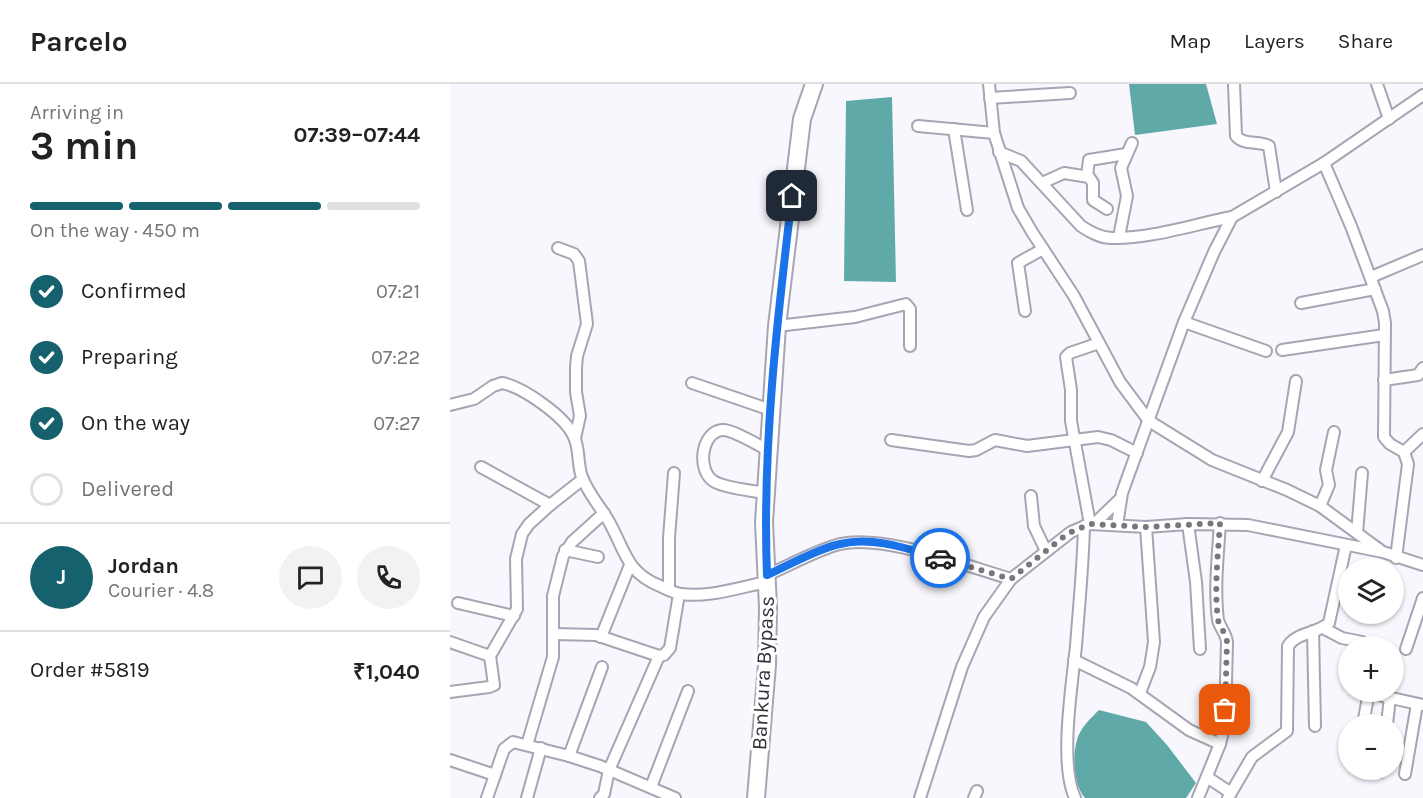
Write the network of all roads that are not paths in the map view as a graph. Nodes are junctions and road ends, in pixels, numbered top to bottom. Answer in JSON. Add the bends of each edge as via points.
{"nodes":[{"id":1,"x":814,"y":84,"type":"edge"},
{"id":2,"x":989,"y":84,"type":"edge"},
{"id":3,"x":1234,"y":84,"type":"edge"},
{"id":4,"x":1377,"y":84,"type":"edge"},
{"id":5,"x":1070,"y":93,"type":"dead end"},
{"id":6,"x":1423,"y":95,"type":"edge"},
{"id":7,"x":990,"y":98,"type":"junction"},
{"id":8,"x":1389,"y":118,"type":"junction"},
{"id":9,"x":918,"y":126,"type":"dead end"},
{"id":10,"x":954,"y":129,"type":"junction"},
{"id":11,"x":994,"y":134,"type":"junction"},
{"id":12,"x":1132,"y":143,"type":"dead end"},
{"id":13,"x":999,"y":152,"type":"junction"},
{"id":14,"x":1126,"y":154,"type":"junction"},
{"id":15,"x":1324,"y":163,"type":"junction"},
{"id":16,"x":1087,"y":176,"type":"junction"},
{"id":17,"x":1042,"y":183,"type":"junction"},
{"id":18,"x":1276,"y":192,"type":"junction"},
{"id":19,"x":1107,"y":208,"type":"dead end"},
{"id":20,"x":967,"y":210,"type":"dead end"},
{"id":21,"x":1232,"y":216,"type":"junction"},
{"id":22,"x":1119,"y":237,"type":"junction"},
{"id":23,"x":558,"y":248,"type":"dead end"},
{"id":24,"x":1044,"y":249,"type":"junction"},
{"id":25,"x":1423,"y":255,"type":"edge"},
{"id":26,"x":1371,"y":277,"type":"junction"},
{"id":27,"x":1375,"y":289,"type":"junction"},
{"id":28,"x":1301,"y":303,"type":"dead end"},
{"id":29,"x":1024,"y":310,"type":"dead end"},
{"id":30,"x":1184,"y":322,"type":"junction"},
{"id":31,"x":777,"y":326,"type":"junction"},
{"id":32,"x":1384,"y":335,"type":"junction"},
{"id":33,"x":1099,"y":343,"type":"junction"},
{"id":34,"x":910,"y":346,"type":"dead end"},
{"id":35,"x":1282,"y":350,"type":"dead end"},
{"id":36,"x":1266,"y":351,"type":"dead end"},
{"id":37,"x":1423,"y":368,"type":"edge"},
{"id":38,"x":1384,"y":380,"type":"junction"},
{"id":39,"x":1296,"y":381,"type":"dead end"},
{"id":40,"x":692,"y":383,"type":"dead end"},
{"id":41,"x":450,"y":405,"type":"edge"},
{"id":42,"x":771,"y":410,"type":"junction"},
{"id":43,"x":1149,"y":421,"type":"junction"},
{"id":44,"x":1334,"y":432,"type":"dead end"},
{"id":45,"x":1423,"y":434,"type":"edge"},
{"id":46,"x":575,"y":438,"type":"junction"},
{"id":47,"x":891,"y":440,"type":"dead end"},
{"id":48,"x":1074,"y":440,"type":"junction"},
{"id":49,"x":1423,"y":446,"type":"edge"},
{"id":50,"x":768,"y":450,"type":"junction"},
{"id":51,"x":1404,"y":452,"type":"junction"},
{"id":52,"x":1137,"y":453,"type":"junction"},
{"id":53,"x":481,"y":467,"type":"dead end"},
{"id":54,"x":674,"y":473,"type":"dead end"},
{"id":55,"x":1362,"y":473,"type":"dead end"},
{"id":56,"x":583,"y":479,"type":"junction"},
{"id":57,"x":1262,"y":481,"type":"junction"},
{"id":58,"x":765,"y":493,"type":"junction"},
{"id":59,"x":1031,"y":496,"type":"dead end"},
{"id":60,"x":1121,"y":498,"type":"junction"},
{"id":61,"x":550,"y":505,"type":"junction"},
{"id":62,"x":1320,"y":506,"type":"junction"},
{"id":63,"x":604,"y":513,"type":"junction"},
{"id":64,"x":1220,"y":523,"type":"junction"},
{"id":65,"x":1188,"y":524,"type":"junction"},
{"id":66,"x":1089,"y":525,"type":"junction"},
{"id":67,"x":1117,"y":525,"type":"junction"},
{"id":68,"x":1146,"y":527,"type":"junction"},
{"id":69,"x":1357,"y":533,"type":"junction"},
{"id":70,"x":1346,"y":545,"type":"junction"},
{"id":71,"x":565,"y":550,"type":"junction"},
{"id":72,"x":1046,"y":551,"type":"junction"},
{"id":73,"x":1383,"y":552,"type":"junction"},
{"id":74,"x":598,"y":557,"type":"dead end"},
{"id":75,"x":1396,"y":558,"type":"joint"},
{"id":76,"x":1404,"y":560,"type":"edge"},
{"id":77,"x":630,"y":565,"type":"junction"},
{"id":78,"x":1423,"y":566,"type":"edge"},
{"id":79,"x":767,"y":578,"type":"junction"},
{"id":80,"x":1011,"y":579,"type":"junction"},
{"id":81,"x":674,"y":592,"type":"junction"},
{"id":82,"x":1423,"y":598,"type":"edge"},
{"id":83,"x":458,"y":603,"type":"dead end"},
{"id":84,"x":514,"y":616,"type":"junction"},
{"id":85,"x":1318,"y":630,"type":"junction"},
{"id":86,"x":554,"y":634,"type":"junction"},
{"id":87,"x":601,"y":637,"type":"junction"},
{"id":88,"x":1338,"y":637,"type":"edge"},
{"id":89,"x":450,"y":642,"type":"edge"},
{"id":90,"x":1200,"y":649,"type":"dead end"},
{"id":91,"x":1406,"y":649,"type":"dead end"},
{"id":92,"x":490,"y":656,"type":"junction"},
{"id":93,"x":659,"y":656,"type":"junction"},
{"id":94,"x":1074,"y":660,"type":"junction"},
{"id":95,"x":602,"y":667,"type":"dead end"},
{"id":96,"x":688,"y":691,"type":"dead end"},
{"id":97,"x":450,"y":692,"type":"edge"},
{"id":98,"x":1140,"y":693,"type":"junction"},
{"id":99,"x":1404,"y":700,"type":"edge"},
{"id":100,"x":1420,"y":704,"type":"edge"},
{"id":101,"x":1315,"y":726,"type":"dead end"},
{"id":102,"x":1220,"y":744,"type":"junction"},
{"id":103,"x":527,"y":745,"type":"junction"},
{"id":104,"x":541,"y":748,"type":"junction"},
{"id":105,"x":569,"y":756,"type":"junction"},
{"id":106,"x":450,"y":760,"type":"edge"},
{"id":107,"x":609,"y":770,"type":"junction"},
{"id":108,"x":1405,"y":774,"type":"dead end"},
{"id":109,"x":495,"y":775,"type":"junction"},
{"id":110,"x":1207,"y":777,"type":"junction"},
{"id":111,"x":651,"y":787,"type":"junction"},
{"id":112,"x":1229,"y":795,"type":"edge"},
{"id":113,"x":487,"y":798,"type":"edge"},
{"id":114,"x":527,"y":798,"type":"edge"},
{"id":115,"x":600,"y":798,"type":"edge"},
{"id":116,"x":675,"y":798,"type":"edge"},
{"id":117,"x":756,"y":798,"type":"edge"},
{"id":118,"x":920,"y":798,"type":"edge"},
{"id":119,"x":1075,"y":798,"type":"edge"},
{"id":120,"x":1198,"y":798,"type":"edge"}],
"edges":[{"from":1,"to":31,"type":"highway","name":"Bankura Bypass","via":[[802,119]]},
{"from":2,"to":7,"type":"street"},
{"from":3,"to":18,"type":"street","via":[[1236,136],[1242,141],[1269,146]]},
{"from":4,"to":8,"type":"street"},
{"from":5,"to":7,"type":"street"},
{"from":6,"to":8,"type":"street"},
{"from":7,"to":11,"type":"street"},
{"from":8,"to":15,"type":"street"},
{"from":9,"to":10,"type":"street"},
{"from":10,"to":11,"type":"street"},
{"from":10,"to":20,"type":"street"},
{"from":11,"to":13,"type":"street"},
{"from":12,"to":14,"type":"street"},
{"from":13,"to":17,"type":"street","via":[[1021,161]]},
{"from":13,"to":24,"type":"street","via":[[1018,208]]},
{"from":14,"to":16,"type":"street","via":[[1089,160]]},
{"from":14,"to":22,"type":"street","via":[[1120,172],[1126,204]]},
{"from":15,"to":18,"type":"street"},
{"from":15,"to":26,"type":"street"},
{"from":16,"to":17,"type":"street","via":[[1064,173]]},
{"from":16,"to":19,"type":"street","via":[[1092,180],[1093,201]]},
{"from":17,"to":22,"type":"street","via":[[1081,226],[1103,236]]},
{"from":18,"to":21,"type":"street"},
{"from":21,"to":22,"type":"street"},
{"from":21,"to":30,"type":"street"},
{"from":23,"to":46,"type":"street","via":[[574,254],[579,261],[587,324],[577,356],[580,416]]},
{"from":24,"to":29,"type":"street","via":[[1018,263]]},
{"from":24,"to":33,"type":"street"},
{"from":25,"to":26,"type":"street"},
{"from":26,"to":27,"type":"street"},
{"from":27,"to":28,"type":"street"},
{"from":27,"to":32,"type":"street","via":[[1383,311]]},
{"from":30,"to":36,"type":"street"},
{"from":30,"to":43,"type":"street"},
{"from":31,"to":34,"type":"street","via":[[855,316],[906,304],[910,309]]},
{"from":31,"to":42,"type":"highway","name":"Bankura Bypass"},
{"from":32,"to":35,"type":"street"},
{"from":32,"to":38,"type":"street"},
{"from":33,"to":43,"type":"street","via":[[1120,382]]},
{"from":33,"to":48,"type":"street","via":[[1066,357]]},
{"from":37,"to":38,"type":"street","via":[[1418,375]]},
{"from":38,"to":51,"type":"street","via":[[1384,437]]},
{"from":39,"to":57,"type":"street","via":[[1288,432]]},
{"from":40,"to":42,"type":"street"},
{"from":41,"to":46,"type":"street","via":[[474,399],[496,384],[507,384],[555,413]]},
{"from":42,"to":50,"type":"highway","name":"Bankura Bypass"},
{"from":43,"to":52,"type":"street"},
{"from":43,"to":57,"type":"street","via":[[1212,460]]},
{"from":44,"to":62,"type":"street","via":[[1326,470],[1329,485]]},
{"from":45,"to":51,"type":"street"},
{"from":46,"to":56,"type":"street"},
{"from":47,"to":48,"type":"street","via":[[969,451],[994,440],[1027,446]]},
{"from":48,"to":52,"type":"street","via":[[1103,438]]},
{"from":48,"to":66,"type":"street"},
{"from":49,"to":51,"type":"street"},
{"from":50,"to":58,"type":"highway","name":"Bankura Bypass"},
{"from":50,"to":58,"type":"street","via":[[727,430],[719,430],[710,437],[702,460],[714,482]]},
{"from":51,"to":75,"type":"street","via":[[1408,464]]},
{"from":52,"to":60,"type":"street"},
{"from":53,"to":61,"type":"street"},
{"from":54,"to":81,"type":"street","via":[[669,538]]},
{"from":55,"to":69,"type":"street"},
{"from":56,"to":61,"type":"street"},
{"from":56,"to":63,"type":"street"},
{"from":57,"to":62,"type":"street"},
{"from":58,"to":79,"type":"highway","name":"Bankura Bypass"},
{"from":59,"to":72,"type":"street","via":[[1034,526]]},
{"from":60,"to":66,"type":"street"},
{"from":60,"to":67,"type":"street"},
{"from":61,"to":84,"type":"street","via":[[522,534],[516,559],[518,602]]},
{"from":62,"to":69,"type":"street"},
{"from":63,"to":71,"type":"street"},
{"from":63,"to":77,"type":"street"},
{"from":64,"to":65,"type":"street"},
{"from":64,"to":70,"type":"street","via":[[1269,528]]},
{"from":64,"to":102,"type":"street","via":[[1218,618],[1227,642],[1225,723]]},
{"from":65,"to":68,"type":"street"},
{"from":65,"to":90,"type":"street"},
{"from":66,"to":67,"type":"street"},
{"from":66,"to":72,"type":"street","via":[[1071,532]]},
{"from":66,"to":94,"type":"street"},
{"from":67,"to":68,"type":"street"},
{"from":68,"to":98,"type":"street","via":[[1154,642]]},
{"from":69,"to":73,"type":"street"},
{"from":70,"to":73,"type":"street"},
{"from":70,"to":85,"type":"street","via":[[1332,617]]},
{"from":71,"to":74,"type":"street"},
{"from":71,"to":86,"type":"street","via":[[553,596]]},
{"from":72,"to":80,"type":"street"},
{"from":73,"to":75,"type":"street"},
{"from":76,"to":78,"type":"street"},
{"from":77,"to":81,"type":"street","via":[[642,577]]},
{"from":77,"to":87,"type":"street"},
{"from":79,"to":80,"type":"street","via":[[838,544],[858,541],[902,548]]},
{"from":79,"to":81,"type":"street","via":[[698,595]]},
{"from":79,"to":117,"type":"highway","name":"Bankura Bypass","via":[[767,665]]},
{"from":80,"to":118,"type":"street","via":[[984,617],[968,650]]},
{"from":81,"to":93,"type":"street","via":[[668,653]]},
{"from":82,"to":91,"type":"street"},
{"from":83,"to":84,"type":"street"},
{"from":84,"to":92,"type":"street"},
{"from":85,"to":88,"type":"street"},
{"from":85,"to":101,"type":"street"},
{"from":85,"to":112,"type":"street","via":[[1296,637],[1288,646],[1287,731],[1252,757]]},
{"from":86,"to":87,"type":"street"},
{"from":86,"to":103,"type":"street","via":[[552,666]]},
{"from":87,"to":93,"type":"street"},
{"from":89,"to":92,"type":"street"},
{"from":92,"to":97,"type":"street","via":[[494,685]]},
{"from":93,"to":107,"type":"street"},
{"from":94,"to":98,"type":"street"},
{"from":94,"to":119,"type":"street","via":[[1068,775]]},
{"from":95,"to":105,"type":"street"},
{"from":96,"to":111,"type":"street"},
{"from":98,"to":102,"type":"street","via":[[1189,730]]},
{"from":99,"to":100,"type":"street"},
{"from":100,"to":108,"type":"street"},
{"from":102,"to":110,"type":"street"},
{"from":103,"to":104,"type":"street"},
{"from":103,"to":109,"type":"street","via":[[507,745]]},
{"from":104,"to":105,"type":"street"},
{"from":104,"to":114,"type":"street"},
{"from":105,"to":107,"type":"street"},
{"from":106,"to":109,"type":"street"},
{"from":107,"to":111,"type":"street"},
{"from":107,"to":115,"type":"street"},
{"from":109,"to":113,"type":"street"},
{"from":110,"to":112,"type":"street"},
{"from":110,"to":120,"type":"street"},
{"from":111,"to":116,"type":"street"}]}
